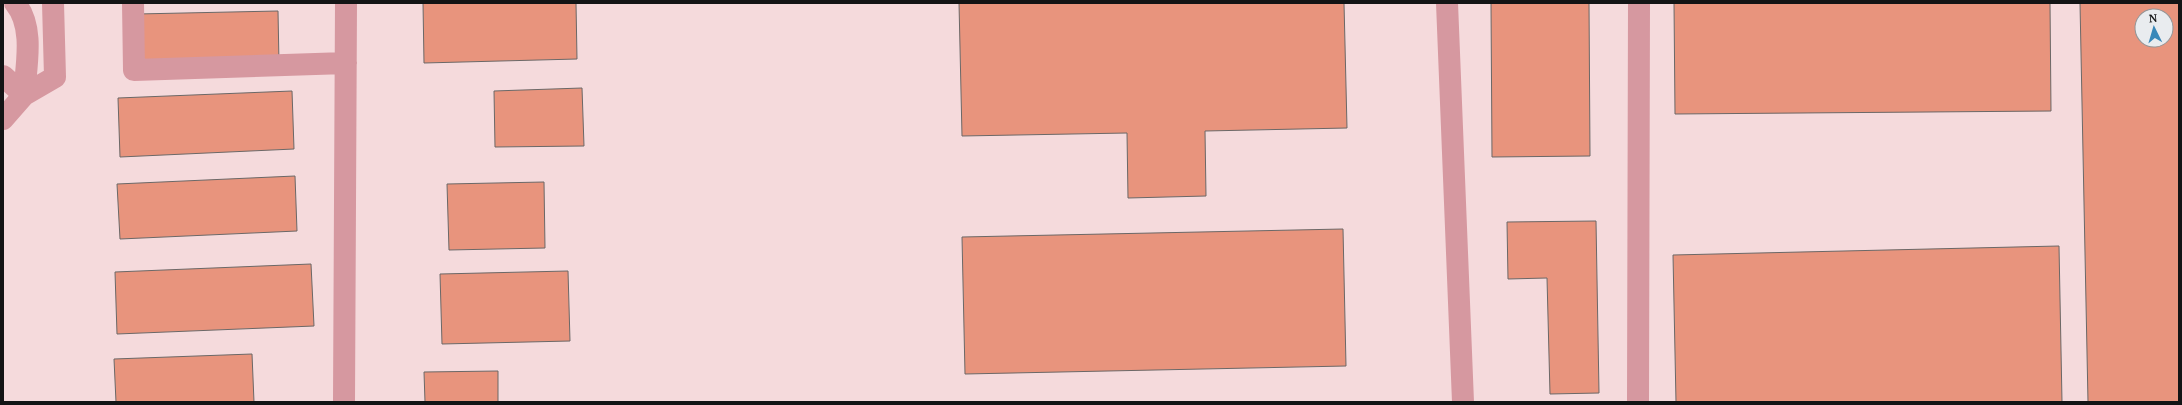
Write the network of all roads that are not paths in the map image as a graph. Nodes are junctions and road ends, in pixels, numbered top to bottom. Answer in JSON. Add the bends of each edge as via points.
{"nodes":[{"id":1,"x":15,"y":3,"type":"edge"},
{"id":2,"x":53,"y":3,"type":"edge"},
{"id":3,"x":133,"y":3,"type":"edge"},
{"id":4,"x":346,"y":3,"type":"edge"},
{"id":5,"x":1447,"y":3,"type":"edge"},
{"id":6,"x":1639,"y":3,"type":"edge"},
{"id":7,"x":346,"y":63,"type":"junction"},
{"id":8,"x":3,"y":76,"type":"edge"},
{"id":9,"x":24,"y":95,"type":"junction"},
{"id":10,"x":3,"y":119,"type":"edge"},
{"id":11,"x":344,"y":402,"type":"edge"},
{"id":12,"x":1463,"y":402,"type":"edge"},
{"id":13,"x":1638,"y":402,"type":"edge"}],
"edges":[{"from":1,"to":9,"type":"lane","via":[[21,11],[27,38]]},
{"from":2,"to":9,"type":"lane","via":[[55,77]]},
{"from":3,"to":7,"type":"lane","via":[[134,70]]},
{"from":4,"to":7,"type":"lane"},
{"from":5,"to":12,"type":"lane"},
{"from":6,"to":13,"type":"lane"},
{"from":7,"to":11,"type":"lane"},
{"from":8,"to":9,"type":"lane"},
{"from":9,"to":10,"type":"lane"}]}
